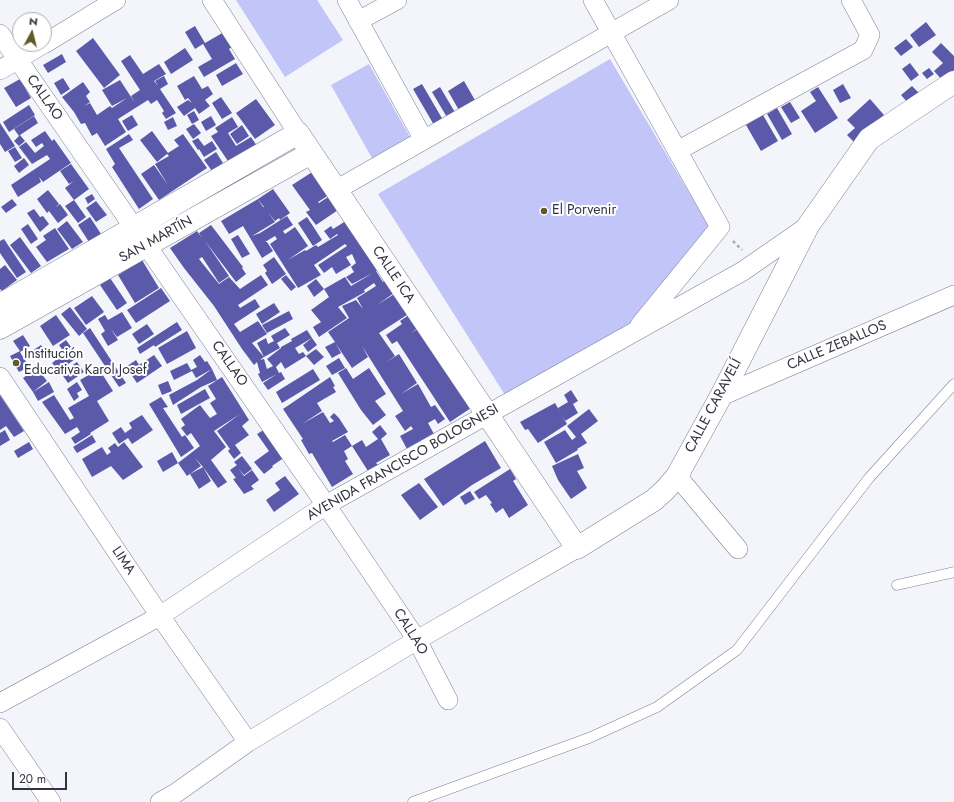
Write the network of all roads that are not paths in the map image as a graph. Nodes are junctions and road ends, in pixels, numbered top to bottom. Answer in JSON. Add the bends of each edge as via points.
{"nodes":[{"id":1,"x":116,"y":0,"type":"edge"},
{"id":2,"x":212,"y":0,"type":"edge"},
{"id":3,"x":347,"y":0,"type":"edge"},
{"id":4,"x":397,"y":0,"type":"edge"},
{"id":5,"x":594,"y":0,"type":"edge"},
{"id":6,"x":669,"y":0,"type":"edge"},
{"id":7,"x":851,"y":0,"type":"edge"},
{"id":8,"x":358,"y":21,"type":"junction"},
{"id":9,"x":612,"y":33,"type":"junction"},
{"id":10,"x":0,"y":34,"type":"edge"},
{"id":11,"x":52,"y":39,"type":"edge"},
{"id":12,"x":31,"y":52,"type":"edge"},
{"id":13,"x":18,"y":60,"type":"junction"},
{"id":14,"x":0,"y":70,"type":"edge"},
{"id":15,"x":954,"y":82,"type":"edge"},
{"id":16,"x":298,"y":132,"type":"junction"},
{"id":17,"x":424,"y":140,"type":"junction"},
{"id":18,"x":677,"y":151,"type":"junction"},
{"id":19,"x":311,"y":153,"type":"junction"},
{"id":20,"x":336,"y":190,"type":"junction"},
{"id":21,"x":808,"y":226,"type":"junction"},
{"id":22,"x":141,"y":237,"type":"junction"},
{"id":23,"x":954,"y":295,"type":"edge"},
{"id":24,"x":0,"y":306,"type":"edge"},
{"id":25,"x":0,"y":328,"type":"edge"},
{"id":26,"x":633,"y":333,"type":"junction"},
{"id":27,"x":0,"y":377,"type":"edge"},
{"id":28,"x":954,"y":384,"type":"edge"},
{"id":29,"x":721,"y":396,"type":"junction"},
{"id":30,"x":487,"y":415,"type":"junction"},
{"id":31,"x":676,"y":476,"type":"junction"},
{"id":32,"x":326,"y":504,"type":"junction"},
{"id":33,"x":577,"y":548,"type":"junction"},
{"id":34,"x":738,"y":549,"type":"dead end"},
{"id":35,"x":954,"y":572,"type":"edge"},
{"id":36,"x":897,"y":585,"type":"dead end"},
{"id":37,"x":160,"y":616,"type":"junction"},
{"id":38,"x":417,"y":640,"type":"junction"},
{"id":39,"x":448,"y":700,"type":"dead end"},
{"id":40,"x":0,"y":703,"type":"edge"},
{"id":41,"x":0,"y":728,"type":"edge"},
{"id":42,"x":248,"y":742,"type":"junction"},
{"id":43,"x":51,"y":802,"type":"edge"},
{"id":44,"x":160,"y":802,"type":"edge"},
{"id":45,"x":413,"y":802,"type":"edge"}],
"edges":[{"from":1,"to":11,"type":"street"},
{"from":2,"to":16,"type":"street","name":"CALLE ICA"},
{"from":3,"to":8,"type":"street"},
{"from":4,"to":8,"type":"street"},
{"from":5,"to":9,"type":"street"},
{"from":6,"to":9,"type":"street"},
{"from":7,"to":18,"type":"street","via":[[870,35],[863,50]]},
{"from":8,"to":17,"type":"street"},
{"from":9,"to":17,"type":"street"},
{"from":9,"to":18,"type":"street"},
{"from":10,"to":13,"type":"street","name":"CALLAO"},
{"from":12,"to":13,"type":"street"},
{"from":13,"to":14,"type":"street"},
{"from":13,"to":22,"type":"street","name":"CALLAO"},
{"from":15,"to":21,"type":"street","name":"CALLE CARAVELÍ","via":[[869,139]]},
{"from":16,"to":19,"type":"street","name":"CALLE ICA"},
{"from":16,"to":22,"type":"street","name":"SAN MARTÍN"},
{"from":17,"to":20,"type":"street"},
{"from":18,"to":26,"type":"street","via":[[720,227]]},
{"from":19,"to":20,"type":"street","name":"CALLE ICA"},
{"from":19,"to":22,"type":"street","name":"SAN MARTÍN"},
{"from":20,"to":30,"type":"street","name":"CALLE ICA"},
{"from":21,"to":26,"type":"street","name":"AVENIDA FRANCISCO BOLOGNESI","via":[[743,271]]},
{"from":21,"to":29,"type":"street","name":"CALLE CARAVELÍ"},
{"from":22,"to":24,"type":"street","name":"SAN MARTÍN"},
{"from":22,"to":25,"type":"street","name":"SAN MARTÍN"},
{"from":22,"to":32,"type":"street","name":"CALLAO"},
{"from":23,"to":29,"type":"street","name":"CALLE ZEBALLOS"},
{"from":26,"to":30,"type":"street","name":"AVENIDA FRANCISCO BOLOGNESI"},
{"from":27,"to":37,"type":"street","name":"LIMA"},
{"from":28,"to":45,"type":"lane","via":[[868,478],[737,650],[657,707],[588,738]]},
{"from":29,"to":31,"type":"street","name":"CALLE CARAVELÍ"},
{"from":30,"to":32,"type":"street","name":"AVENIDA FRANCISCO BOLOGNESI"},
{"from":30,"to":33,"type":"street","name":"CALLE ICA"},
{"from":31,"to":33,"type":"street","name":"CALLE CARAVELÍ","via":[[654,500]]},
{"from":31,"to":34,"type":"street"},
{"from":32,"to":37,"type":"street","name":"AVENIDA FRANCISCO BOLOGNESI"},
{"from":32,"to":38,"type":"street","name":"CALLAO"},
{"from":33,"to":38,"type":"street"},
{"from":35,"to":36,"type":"lane"},
{"from":37,"to":40,"type":"street","name":"AVENIDA FRANCISCO BOLOGNESI"},
{"from":37,"to":42,"type":"street","name":"LIMA"},
{"from":38,"to":39,"type":"street","name":"CALLAO"},
{"from":38,"to":42,"type":"street"},
{"from":41,"to":43,"type":"street"},
{"from":42,"to":44,"type":"street"}]}
